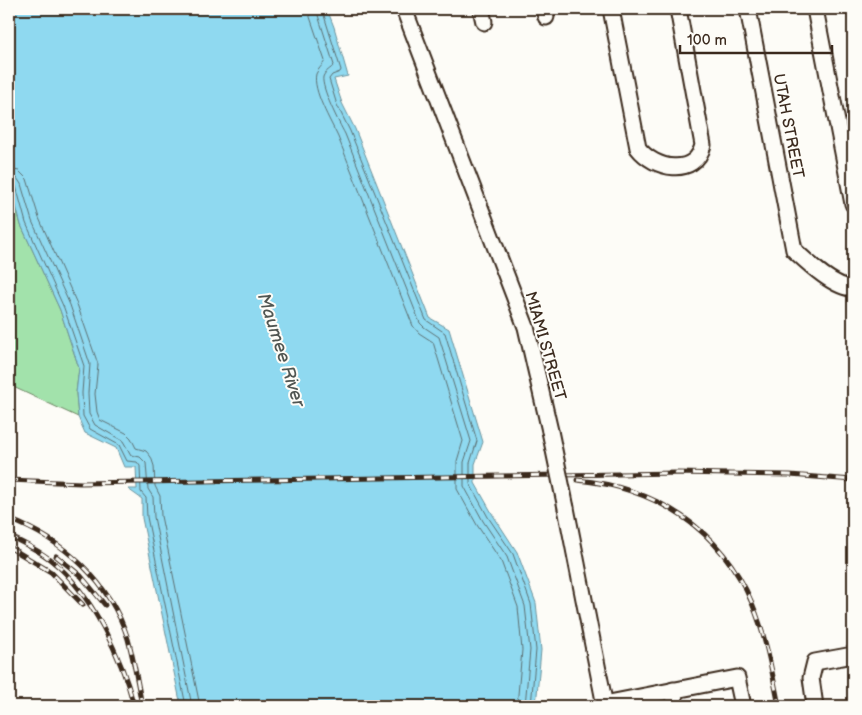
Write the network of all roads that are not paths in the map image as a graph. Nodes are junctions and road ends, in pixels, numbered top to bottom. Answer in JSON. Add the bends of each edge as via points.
{"nodes":[{"id":1,"x":404,"y":9,"type":"edge"},
{"id":2,"x":611,"y":9,"type":"edge"},
{"id":3,"x":678,"y":9,"type":"edge"},
{"id":4,"x":748,"y":9,"type":"edge"},
{"id":5,"x":815,"y":9,"type":"edge"},
{"id":6,"x":853,"y":204,"type":"edge"},
{"id":7,"x":853,"y":288,"type":"edge"},
{"id":8,"x":853,"y":655,"type":"edge"},
{"id":9,"x":673,"y":690,"type":"junction"},
{"id":10,"x":604,"y":705,"type":"edge"},
{"id":11,"x":676,"y":706,"type":"edge"},
{"id":12,"x":743,"y":706,"type":"edge"},
{"id":13,"x":815,"y":706,"type":"edge"}],
"edges":[{"from":1,"to":10,"type":"street","name":"MIAMI STREET","bridge":true,"via":[[526,328],[566,508]]},
{"from":2,"to":3,"type":"street","via":[[638,148],[650,160],[676,167],[698,158],[703,145]]},
{"from":4,"to":7,"type":"street","name":"UTAH STREET","via":[[794,250],[830,279]]},
{"from":5,"to":6,"type":"street"},
{"from":8,"to":13,"type":"street","via":[[816,662],[811,678]]},
{"from":9,"to":10,"type":"street"},
{"from":9,"to":11,"type":"street"},
{"from":9,"to":12,"type":"street","via":[[737,678]]}]}
